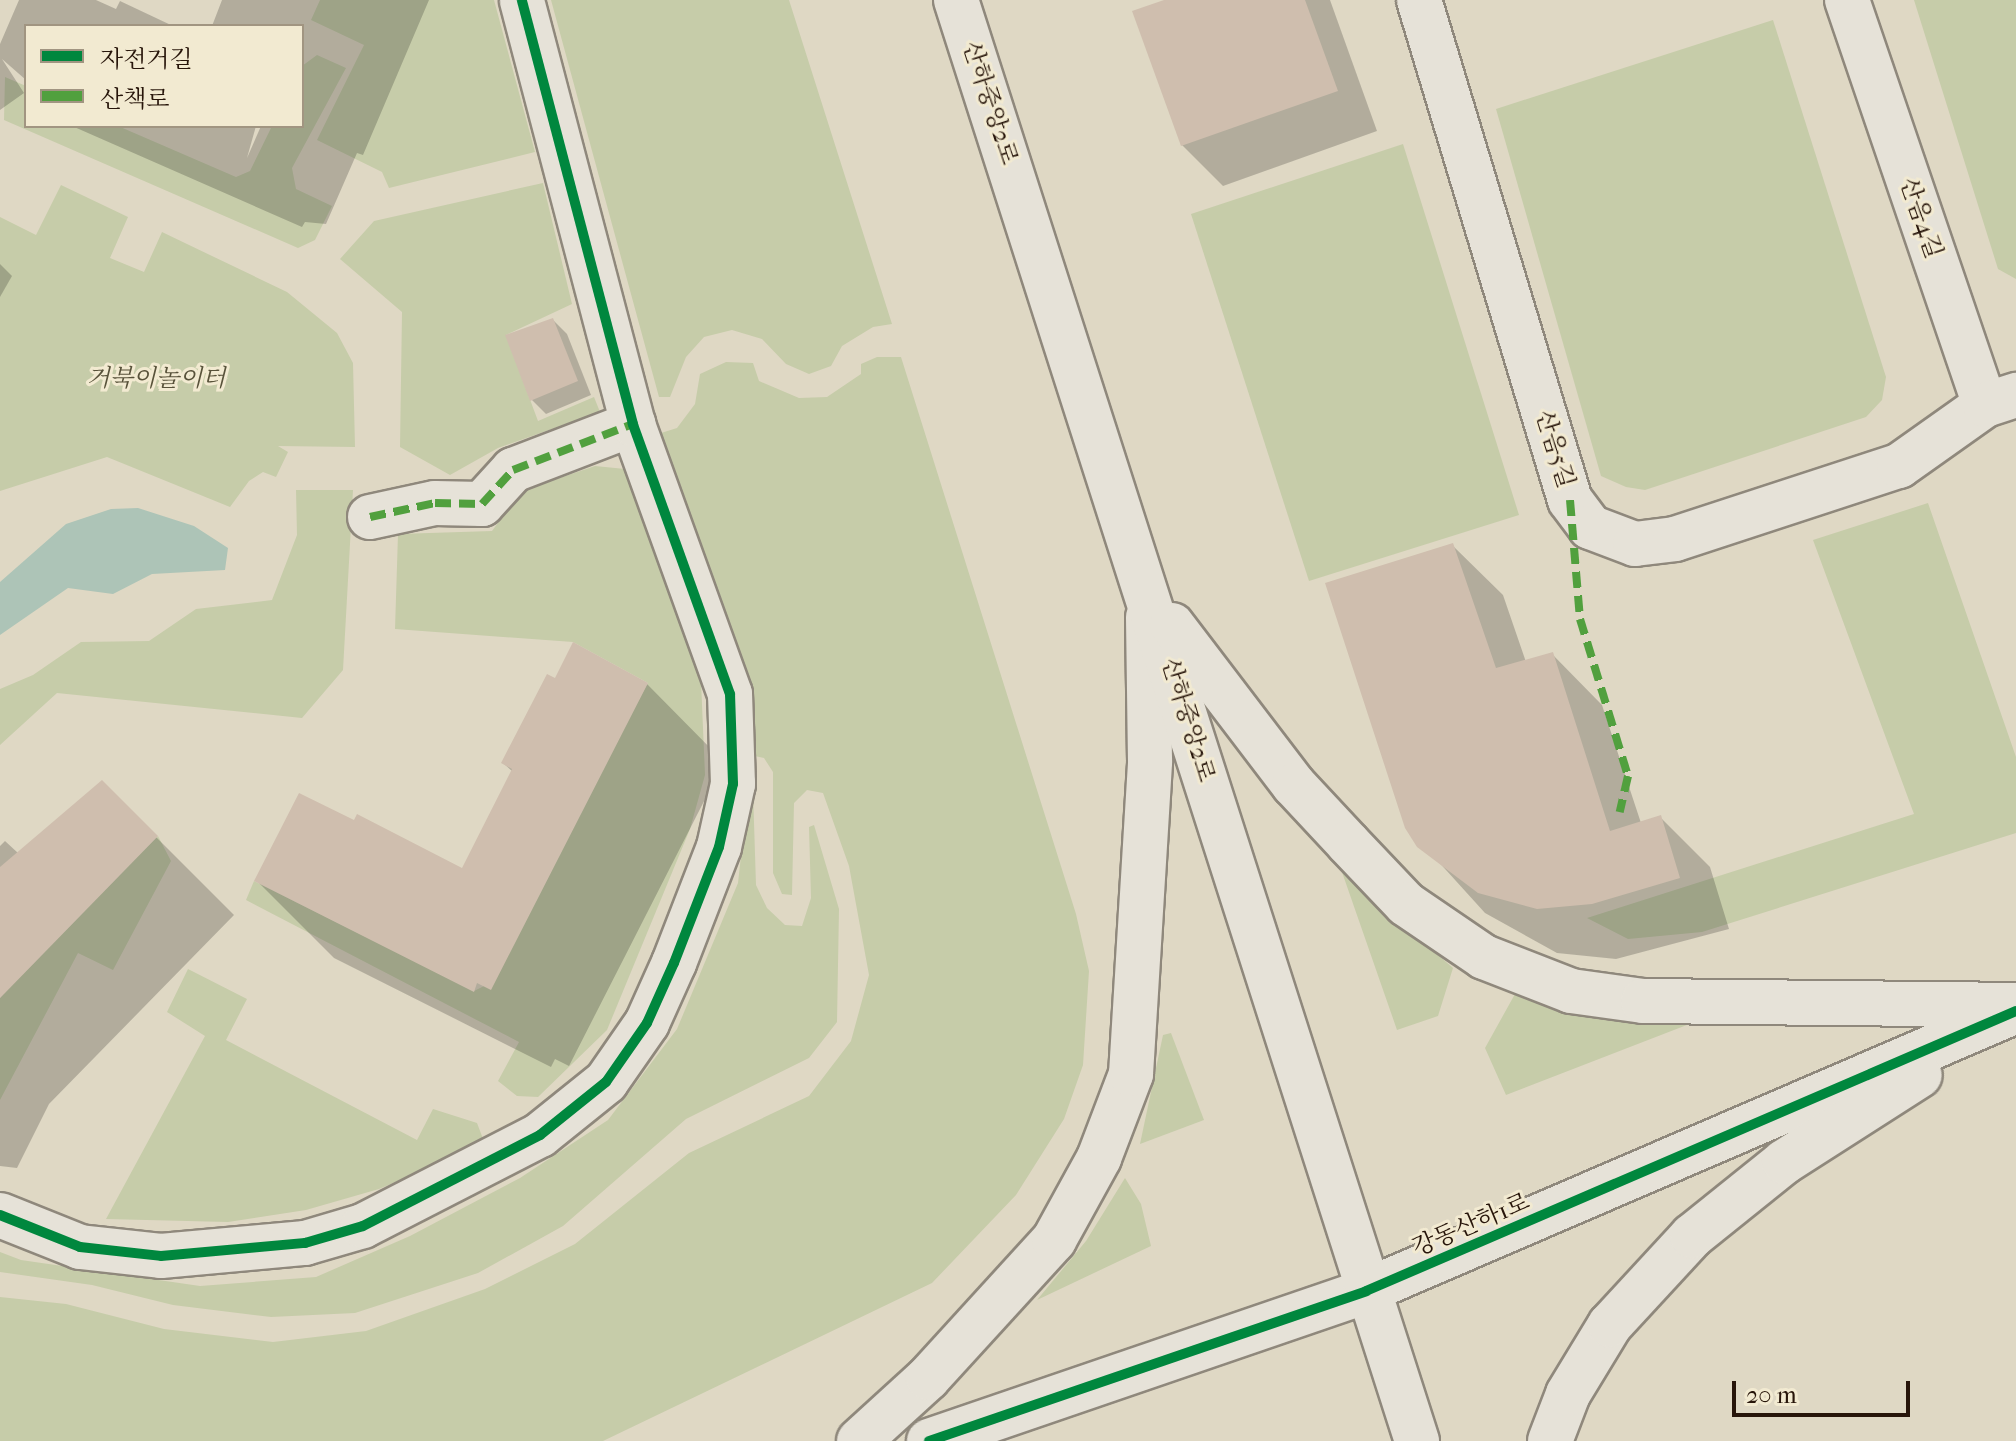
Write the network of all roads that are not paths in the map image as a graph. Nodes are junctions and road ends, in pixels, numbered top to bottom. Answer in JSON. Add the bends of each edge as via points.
{"nodes":[{"id":1,"x":522,"y":0,"type":"edge"},
{"id":2,"x":956,"y":0,"type":"edge"},
{"id":3,"x":1419,"y":0,"type":"edge"},
{"id":4,"x":1847,"y":0,"type":"edge"},
{"id":5,"x":2001,"y":400,"type":"edge"},
{"id":6,"x":633,"y":424,"type":"junction"},
{"id":7,"x":370,"y":517,"type":"dead end"},
{"id":8,"x":1148,"y":590,"type":"junction"},
{"id":9,"x":2016,"y":1005,"type":"edge"},
{"id":10,"x":2016,"y":1012,"type":"edge"},
{"id":11,"x":0,"y":1215,"type":"edge"},
{"id":12,"x":1366,"y":1291,"type":"junction"},
{"id":13,"x":859,"y":1441,"type":"edge"},
{"id":14,"x":929,"y":1441,"type":"edge"},
{"id":15,"x":1417,"y":1441,"type":"edge"},
{"id":16,"x":1550,"y":1441,"type":"edge"}],
"edges":[{"from":1,"to":6,"type":"street"},
{"from":2,"to":8,"type":"street","name":"산하중앙2로"},
{"from":3,"to":5,"type":"street","name":"산음5길","via":[[1570,500],[1590,527],[1635,544],[1675,539],[1899,466]]},
{"from":4,"to":5,"type":"street","name":"산음4길"},
{"from":6,"to":7,"type":"street","via":[[513,470],[482,504],[435,503]]},
{"from":6,"to":11,"type":"street","via":[[730,694],[733,784],[719,847],[674,963],[647,1023],[606,1082],[540,1135],[494,1162],[363,1226],[305,1243],[161,1256],[80,1247]]},
{"from":8,"to":9,"type":"street","via":[[1219,692],[1294,785],[1406,904],[1484,957],[1571,991],[1643,1001]]},
{"from":8,"to":12,"type":"street","name":"산하중앙2로"},
{"from":8,"to":13,"type":"street","via":[[1150,761],[1131,1074],[1099,1158],[1054,1240],[928,1378]]},
{"from":10,"to":12,"type":"street","name":"강동산하1로"},
{"from":10,"to":16,"type":"street","via":[[1784,1162],[1692,1236],[1610,1325],[1568,1394]]},
{"from":12,"to":14,"type":"street","name":"강동산하1로"},
{"from":12,"to":15,"type":"street","name":"산하중앙2로"}]}
